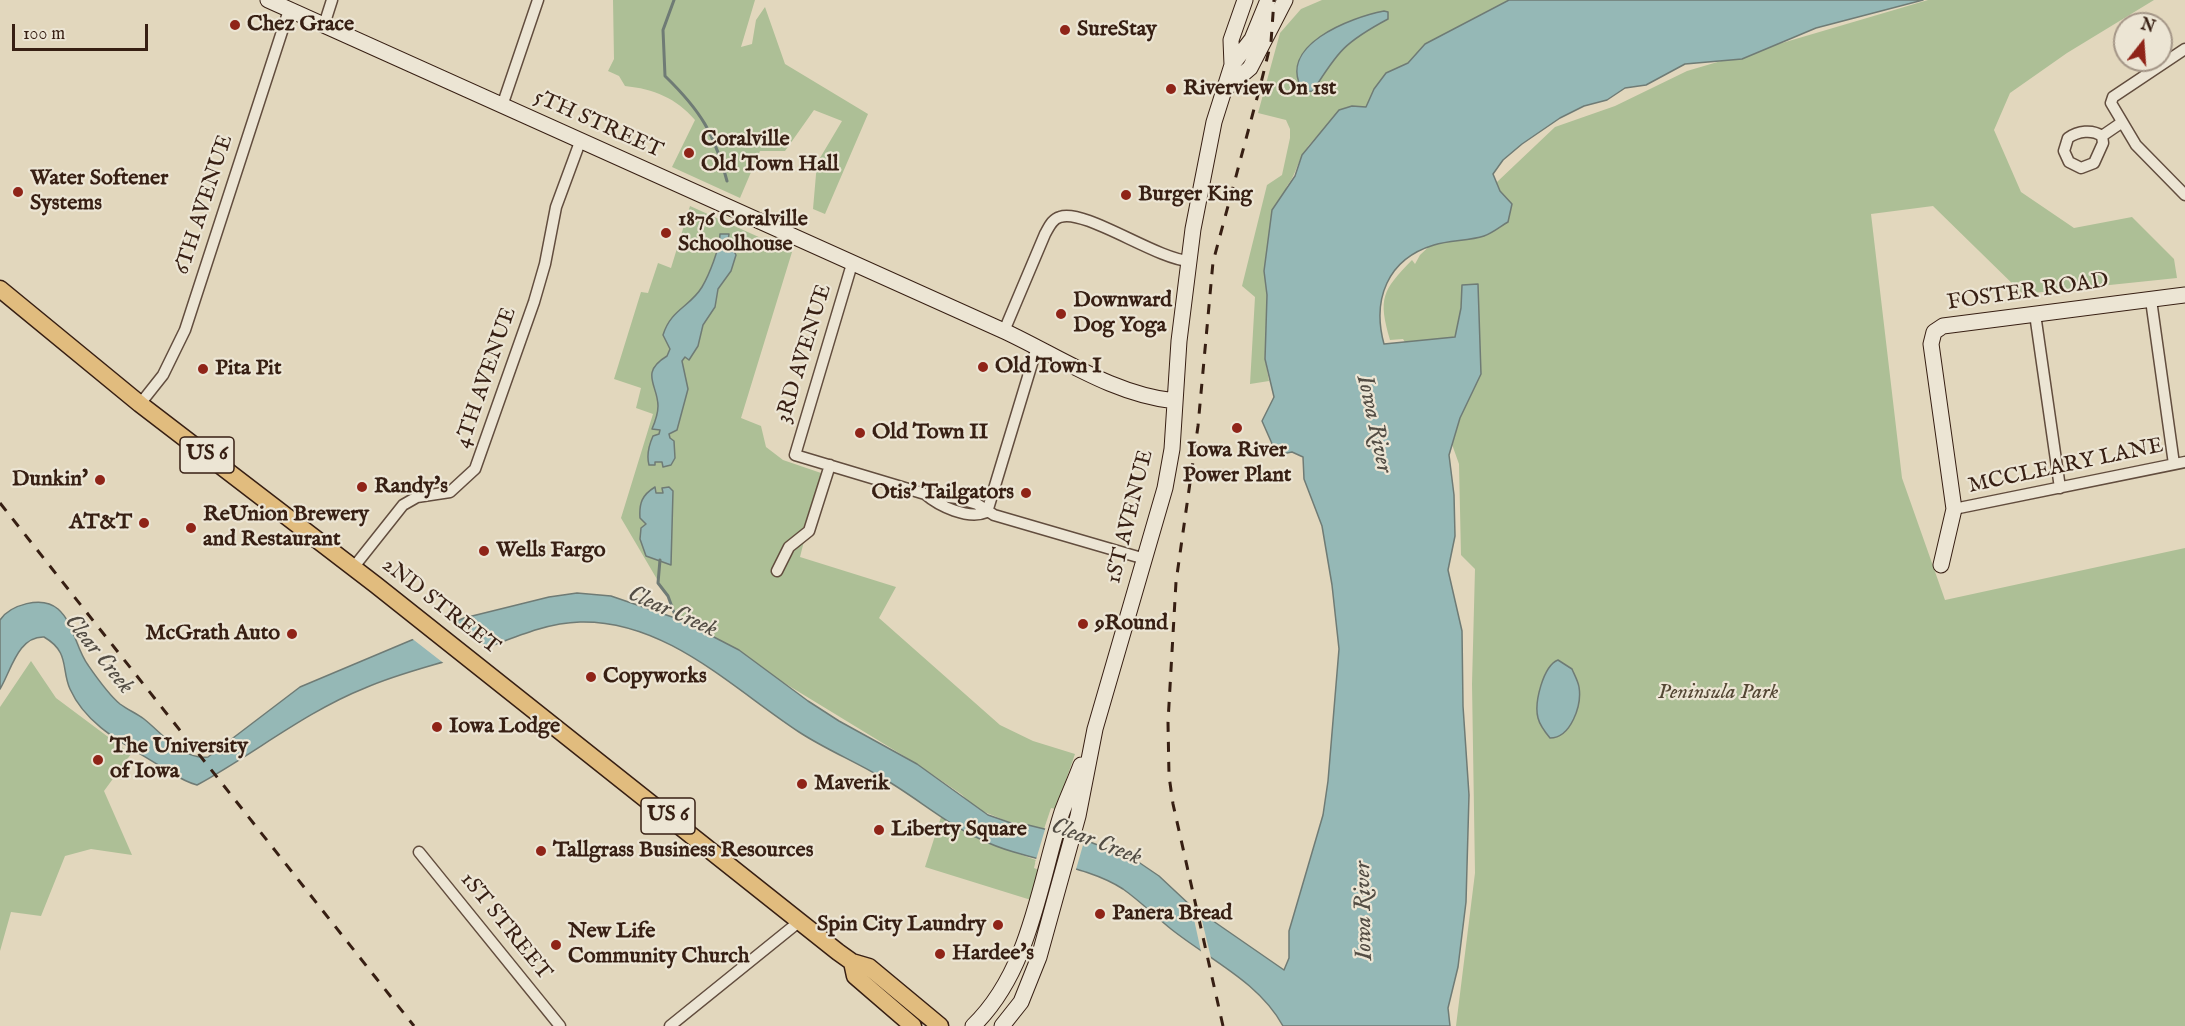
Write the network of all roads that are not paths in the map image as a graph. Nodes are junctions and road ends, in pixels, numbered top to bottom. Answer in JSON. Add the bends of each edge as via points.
{"nodes":[{"id":1,"x":268,"y":0,"type":"edge"},
{"id":2,"x":332,"y":0,"type":"edge"},
{"id":3,"x":538,"y":0,"type":"edge"},
{"id":4,"x":1245,"y":0,"type":"edge"},
{"id":5,"x":1254,"y":0,"type":"edge"},
{"id":6,"x":1268,"y":0,"type":"edge"},
{"id":7,"x":1285,"y":0,"type":"edge"},
{"id":8,"x":289,"y":9,"type":"junction"},
{"id":9,"x":324,"y":25,"type":"junction"},
{"id":10,"x":2185,"y":49,"type":"edge"},
{"id":11,"x":1236,"y":61,"type":"junction"},
{"id":12,"x":1224,"y":90,"type":"junction"},
{"id":13,"x":502,"y":106,"type":"junction"},
{"id":14,"x":2121,"y":123,"type":"junction"},
{"id":15,"x":2102,"y":135,"type":"dead end"},
{"id":16,"x":580,"y":142,"type":"junction"},
{"id":17,"x":2185,"y":195,"type":"edge"},
{"id":18,"x":1189,"y":261,"type":"junction"},
{"id":19,"x":852,"y":264,"type":"junction"},
{"id":20,"x":0,"y":289,"type":"edge"},
{"id":21,"x":2185,"y":295,"type":"edge"},
{"id":22,"x":2151,"y":300,"type":"junction"},
{"id":23,"x":2035,"y":314,"type":"junction"},
{"id":24,"x":1004,"y":332,"type":"junction"},
{"id":25,"x":1037,"y":347,"type":"junction"},
{"id":26,"x":1175,"y":401,"type":"junction"},
{"id":27,"x":140,"y":404,"type":"junction"},
{"id":28,"x":2180,"y":463,"type":"edge"},
{"id":29,"x":830,"y":465,"type":"junction"},
{"id":30,"x":2060,"y":488,"type":"junction"},
{"id":31,"x":1954,"y":509,"type":"junction"},
{"id":32,"x":987,"y":512,"type":"junction"},
{"id":33,"x":1145,"y":559,"type":"junction"},
{"id":34,"x":1941,"y":565,"type":"dead end"},
{"id":35,"x":353,"y":568,"type":"junction"},
{"id":36,"x":777,"y":570,"type":"dead end"},
{"id":37,"x":1095,"y":729,"type":"junction"},
{"id":38,"x":419,"y":852,"type":"dead end"},
{"id":39,"x":800,"y":921,"type":"junction"},
{"id":40,"x":852,"y":962,"type":"junction"},
{"id":41,"x":560,"y":1026,"type":"edge"},
{"id":42,"x":670,"y":1026,"type":"edge"},
{"id":43,"x":913,"y":1026,"type":"edge"},
{"id":44,"x":940,"y":1026,"type":"edge"},
{"id":45,"x":973,"y":1026,"type":"edge"},
{"id":46,"x":1002,"y":1026,"type":"edge"}],
"edges":[{"from":1,"to":8,"type":"street","name":"5TH STREET"},
{"from":2,"to":9,"type":"street"},
{"from":3,"to":13,"type":"street"},
{"from":4,"to":11,"type":"street","name":"1ST AVENUE","via":[[1231,40]]},
{"from":5,"to":11,"type":"street"},
{"from":6,"to":11,"type":"street","name":"1ST AVENUE","via":[[1252,39]]},
{"from":7,"to":12,"type":"street","via":[[1250,68]]},
{"from":8,"to":9,"type":"street","name":"5TH STREET"},
{"from":8,"to":27,"type":"street","name":"6TH AVENUE","via":[[185,330],[163,375]]},
{"from":9,"to":13,"type":"street","name":"5TH STREET"},
{"from":10,"to":14,"type":"street","via":[[2113,97],[2111,107]]},
{"from":11,"to":12,"type":"street","name":"1ST AVENUE"},
{"from":12,"to":18,"type":"street","name":"1ST AVENUE"},
{"from":13,"to":16,"type":"street","name":"5TH STREET"},
{"from":14,"to":15,"type":"street"},
{"from":14,"to":17,"type":"street","via":[[2136,145]]},
{"from":16,"to":19,"type":"street","name":"5TH STREET"},
{"from":16,"to":35,"type":"street","name":"4TH AVENUE","via":[[556,207],[534,302],[475,468],[450,492],[417,497],[403,505]]},
{"from":18,"to":24,"type":"street","via":[[1165,255],[1075,216],[1063,216],[1050,224]]},
{"from":18,"to":26,"type":"street","name":"1ST AVENUE"},
{"from":19,"to":24,"type":"street","name":"5TH STREET"},
{"from":19,"to":29,"type":"street","name":"3RD AVENUE","via":[[795,455]]},
{"from":20,"to":27,"type":"main road","name":"2ND STREET","number":"US 6"},
{"from":21,"to":22,"type":"street","name":"FOSTER ROAD"},
{"from":22,"to":23,"type":"street","name":"FOSTER ROAD"},
{"from":22,"to":28,"type":"street"},
{"from":23,"to":30,"type":"street"},
{"from":23,"to":31,"type":"street","name":"FOSTER ROAD","via":[[1943,326],[1934,332],[1931,344]]},
{"from":24,"to":25,"type":"street","name":"5TH STREET"},
{"from":25,"to":26,"type":"street","name":"5TH STREET","via":[[1133,392]]},
{"from":25,"to":32,"type":"street"},
{"from":26,"to":33,"type":"street","name":"1ST AVENUE","via":[[1169,470]]},
{"from":27,"to":35,"type":"main road","name":"2ND STREET","number":"US 6"},
{"from":28,"to":30,"type":"street","name":"MCCLEARY LANE"},
{"from":29,"to":32,"type":"street","via":[[924,494],[957,498],[977,504]]},
{"from":29,"to":36,"type":"street","via":[[809,531],[789,547]]},
{"from":30,"to":31,"type":"street","name":"MCCLEARY LANE"},
{"from":31,"to":34,"type":"street","name":"FOSTER ROAD"},
{"from":32,"to":33,"type":"street"},
{"from":33,"to":37,"type":"street","name":"1ST AVENUE"},
{"from":35,"to":39,"type":"main road","name":"2ND STREET","number":"US 6"},
{"from":37,"to":45,"type":"street","name":"1ST AVENUE","via":[[1063,812],[1013,969],[993,1003]]},
{"from":37,"to":46,"type":"street","name":"1ST AVENUE","via":[[1078,816],[1034,974],[1021,1002]]},
{"from":38,"to":41,"type":"street","name":"1ST STREET"},
{"from":39,"to":40,"type":"main road","name":"2ND STREET","number":"US 6"},
{"from":39,"to":42,"type":"street"},
{"from":40,"to":43,"type":"main road","name":"2ND STREET","number":"US 6","via":[[855,976]]},
{"from":40,"to":44,"type":"main road","name":"2ND STREET","number":"US 6","via":[[870,967]]}]}
